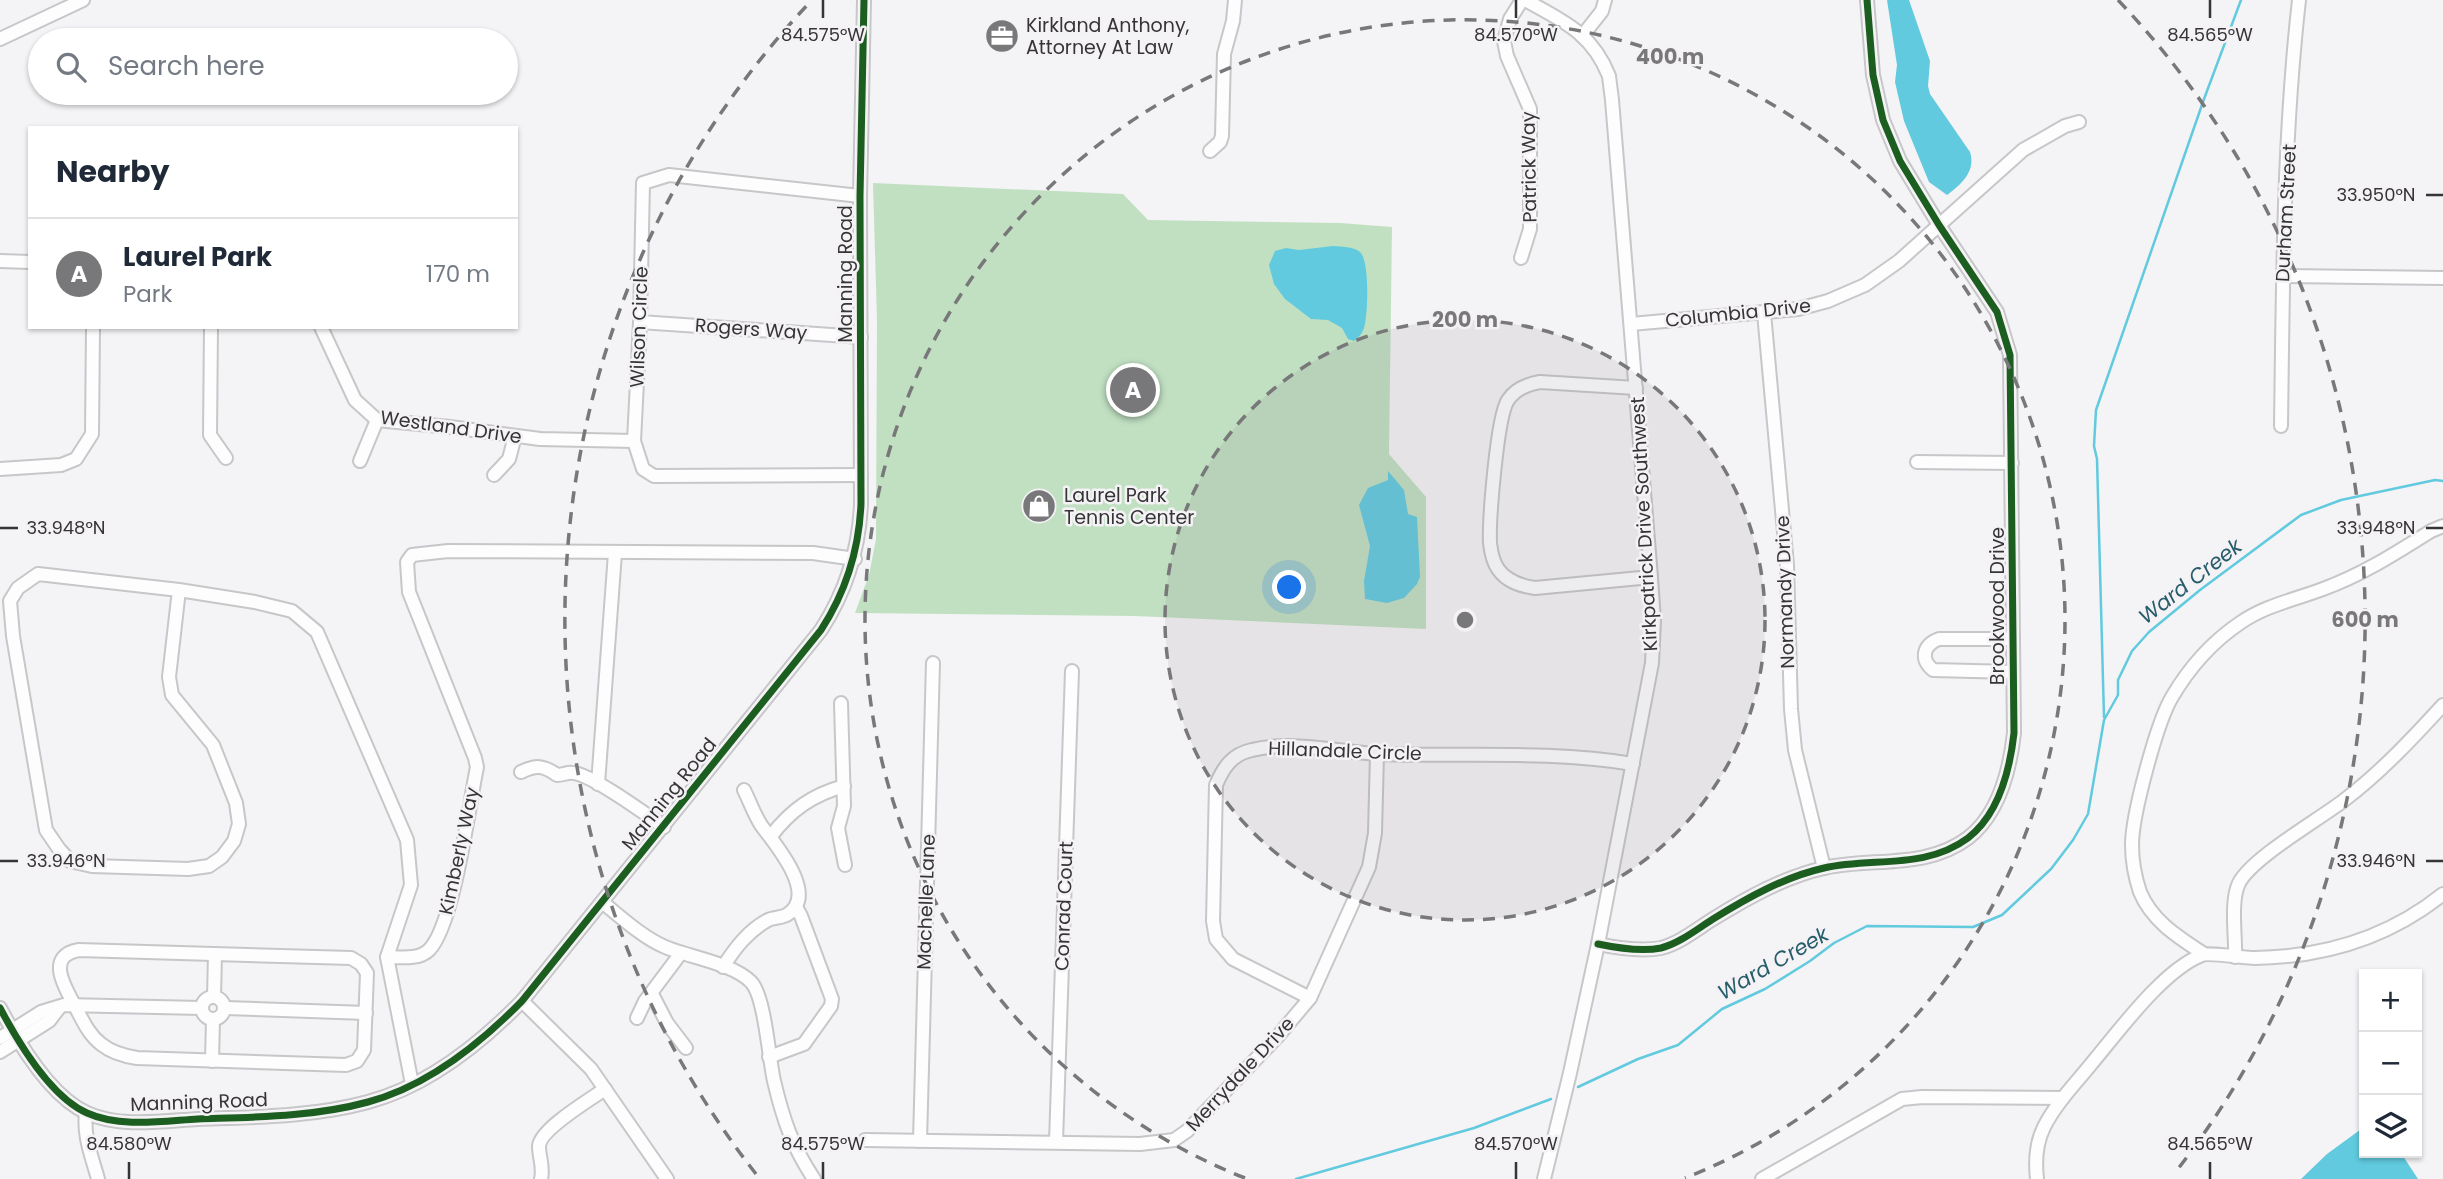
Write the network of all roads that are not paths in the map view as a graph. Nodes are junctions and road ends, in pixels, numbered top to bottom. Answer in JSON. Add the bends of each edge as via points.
{"nodes":[{"id":1,"x":83,"y":0,"type":"edge"},
{"id":2,"x":863,"y":0,"type":"edge"},
{"id":3,"x":1235,"y":0,"type":"edge"},
{"id":4,"x":1524,"y":0,"type":"edge"},
{"id":5,"x":1605,"y":0,"type":"edge"},
{"id":6,"x":1867,"y":0,"type":"edge"},
{"id":7,"x":2299,"y":0,"type":"edge"},
{"id":8,"x":1583,"y":35,"type":"junction"},
{"id":9,"x":0,"y":39,"type":"edge"},
{"id":10,"x":2079,"y":122,"type":"dead end"},
{"id":11,"x":1210,"y":151,"type":"dead end"},
{"id":12,"x":860,"y":196,"type":"junction"},
{"id":13,"x":1939,"y":225,"type":"junction"},
{"id":14,"x":1521,"y":258,"type":"dead end"},
{"id":15,"x":0,"y":261,"type":"edge"},
{"id":16,"x":28,"y":262,"type":"edge"},
{"id":17,"x":2283,"y":276,"type":"junction"},
{"id":18,"x":2443,"y":278,"type":"edge"},
{"id":19,"x":1764,"y":313,"type":"junction"},
{"id":20,"x":640,"y":322,"type":"junction"},
{"id":21,"x":1631,"y":324,"type":"junction"},
{"id":22,"x":93,"y":329,"type":"edge"},
{"id":23,"x":211,"y":329,"type":"edge"},
{"id":24,"x":322,"y":329,"type":"edge"},
{"id":25,"x":861,"y":337,"type":"junction"},
{"id":26,"x":1636,"y":387,"type":"junction"},
{"id":27,"x":377,"y":421,"type":"junction"},
{"id":28,"x":2281,"y":426,"type":"dead end"},
{"id":29,"x":515,"y":436,"type":"junction"},
{"id":30,"x":634,"y":441,"type":"junction"},
{"id":31,"x":226,"y":458,"type":"dead end"},
{"id":32,"x":360,"y":461,"type":"dead end"},
{"id":33,"x":1917,"y":462,"type":"dead end"},
{"id":34,"x":2012,"y":463,"type":"junction"},
{"id":35,"x":0,"y":470,"type":"edge"},
{"id":36,"x":494,"y":475,"type":"dead end"},
{"id":37,"x":862,"y":475,"type":"junction"},
{"id":38,"x":2443,"y":526,"type":"edge"},
{"id":39,"x":615,"y":553,"type":"junction"},
{"id":40,"x":855,"y":559,"type":"junction"},
{"id":41,"x":1651,"y":577,"type":"junction"},
{"id":42,"x":180,"y":590,"type":"junction"},
{"id":43,"x":2013,"y":639,"type":"junction"},
{"id":44,"x":933,"y":663,"type":"dead end"},
{"id":45,"x":1072,"y":671,"type":"dead end"},
{"id":46,"x":2013,"y":672,"type":"junction"},
{"id":47,"x":841,"y":703,"type":"dead end"},
{"id":48,"x":2443,"y":705,"type":"edge"},
{"id":49,"x":1377,"y":754,"type":"junction"},
{"id":50,"x":1633,"y":764,"type":"junction"},
{"id":51,"x":521,"y":772,"type":"dead end"},
{"id":52,"x":597,"y":784,"type":"junction"},
{"id":53,"x":844,"y":786,"type":"junction"},
{"id":54,"x":744,"y":790,"type":"dead end"},
{"id":55,"x":664,"y":827,"type":"junction"},
{"id":56,"x":771,"y":836,"type":"junction"},
{"id":57,"x":845,"y":865,"type":"dead end"},
{"id":58,"x":1824,"y":868,"type":"junction"},
{"id":59,"x":2443,"y":894,"type":"edge"},
{"id":60,"x":602,"y":902,"type":"junction"},
{"id":61,"x":796,"y":907,"type":"junction"},
{"id":62,"x":1598,"y":944,"type":"junction"},
{"id":63,"x":681,"y":953,"type":"junction"},
{"id":64,"x":215,"y":954,"type":"junction"},
{"id":65,"x":2204,"y":954,"type":"junction"},
{"id":66,"x":387,"y":957,"type":"junction"},
{"id":67,"x":2235,"y":957,"type":"junction"},
{"id":68,"x":723,"y":967,"type":"junction"},
{"id":69,"x":652,"y":994,"type":"junction"},
{"id":70,"x":214,"y":997,"type":"junction"},
{"id":71,"x":1310,"y":998,"type":"junction"},
{"id":72,"x":522,"y":1001,"type":"junction"},
{"id":73,"x":74,"y":1004,"type":"junction"},
{"id":74,"x":0,"y":1008,"type":"edge"},
{"id":75,"x":202,"y":1008,"type":"junction"},
{"id":76,"x":225,"y":1008,"type":"junction"},
{"id":77,"x":366,"y":1013,"type":"junction"},
{"id":78,"x":637,"y":1018,"type":"dead end"},
{"id":79,"x":213,"y":1019,"type":"junction"},
{"id":80,"x":15,"y":1036,"type":"junction"},
{"id":81,"x":0,"y":1038,"type":"edge"},
{"id":82,"x":686,"y":1048,"type":"dead end"},
{"id":83,"x":0,"y":1052,"type":"edge"},
{"id":84,"x":769,"y":1057,"type":"junction"},
{"id":85,"x":212,"y":1061,"type":"junction"},
{"id":86,"x":412,"y":1084,"type":"junction"},
{"id":87,"x":605,"y":1089,"type":"junction"},
{"id":88,"x":2063,"y":1098,"type":"junction"},
{"id":89,"x":86,"y":1113,"type":"junction"},
{"id":90,"x":865,"y":1140,"type":"dead end"},
{"id":91,"x":920,"y":1141,"type":"junction"},
{"id":92,"x":1056,"y":1142,"type":"junction"},
{"id":93,"x":98,"y":1179,"type":"edge"},
{"id":94,"x":541,"y":1179,"type":"edge"},
{"id":95,"x":667,"y":1179,"type":"edge"},
{"id":96,"x":814,"y":1179,"type":"edge"},
{"id":97,"x":1544,"y":1179,"type":"edge"},
{"id":98,"x":1762,"y":1179,"type":"edge"},
{"id":99,"x":2037,"y":1179,"type":"edge"}],
"edges":[{"from":1,"to":9,"type":"street"},
{"from":2,"to":12,"type":"street","name":"Manning Road"},
{"from":3,"to":11,"type":"street","via":[[1224,54],[1222,136]]},
{"from":4,"to":8,"type":"street","name":"Kirkpatrick Drive Southwest"},
{"from":4,"to":14,"type":"street","name":"Patrick Way","via":[[1510,19],[1504,41],[1530,109],[1530,229]]},
{"from":5,"to":8,"type":"street"},
{"from":6,"to":13,"type":"street","name":"Brookwood Drive","via":[[1873,75],[1883,120],[1900,161]]},
{"from":7,"to":17,"type":"street","name":"Durham Street"},
{"from":8,"to":21,"type":"street","name":"Kirkpatrick Drive Southwest","via":[[1604,64],[1611,92]]},
{"from":10,"to":13,"type":"street","name":"Columbia Drive","via":[[2023,150]]},
{"from":12,"to":20,"type":"street","name":"Wilson Circle","via":[[669,175],[643,183]]},
{"from":12,"to":25,"type":"street","name":"Manning Road"},
{"from":13,"to":19,"type":"street","name":"Columbia Drive","via":[[1865,285],[1828,301]]},
{"from":13,"to":34,"type":"street","name":"Brookwood Drive","via":[[1997,312],[2003,329],[2010,355]]},
{"from":15,"to":16,"type":"street"},
{"from":17,"to":18,"type":"street"},
{"from":17,"to":28,"type":"street","name":"Durham Street"},
{"from":19,"to":21,"type":"street","name":"Columbia Drive"},
{"from":19,"to":58,"type":"street","name":"Normandy Drive","via":[[1787,565],[1795,750]]},
{"from":20,"to":25,"type":"street","name":"Rogers Way"},
{"from":20,"to":30,"type":"street","name":"Wilson Circle"},
{"from":21,"to":26,"type":"street","name":"Kirkpatrick Drive Southwest"},
{"from":22,"to":35,"type":"street","via":[[92,434],[76,459],[61,465]]},
{"from":23,"to":31,"type":"street","via":[[210,435]]},
{"from":24,"to":27,"type":"street","name":"Westland Drive","via":[[355,400]]},
{"from":25,"to":37,"type":"street","name":"Manning Road"},
{"from":26,"to":41,"type":"street","name":"Kirkpatrick Drive Southwest"},
{"from":26,"to":41,"type":"street","via":[[1540,382],[1527,384],[1509,398],[1499,439],[1490,547],[1498,569],[1528,587]]},
{"from":27,"to":29,"type":"street","name":"Westland Drive"},
{"from":27,"to":32,"type":"street"},
{"from":29,"to":30,"type":"street","name":"Westland Drive"},
{"from":29,"to":36,"type":"street","via":[[509,459]]},
{"from":30,"to":37,"type":"street","name":"Wilson Circle","via":[[643,469],[654,476]]},
{"from":33,"to":34,"type":"street"},
{"from":34,"to":43,"type":"street","name":"Brookwood Drive"},
{"from":37,"to":40,"type":"street","name":"Manning Road"},
{"from":38,"to":65,"type":"street","via":[[2356,575],[2239,623],[2191,667],[2170,699],[2138,804],[2132,844],[2134,870],[2140,892],[2158,920]]},
{"from":39,"to":40,"type":"street","name":"Kimberly Way","via":[[813,553]]},
{"from":39,"to":52,"type":"street"},
{"from":39,"to":66,"type":"street","name":"Kimberly Way","via":[[448,551],[412,555],[407,562],[409,592],[477,767],[442,928],[425,953]]},
{"from":40,"to":55,"type":"street","name":"Manning Road","via":[[821,630]]},
{"from":41,"to":50,"type":"street","name":"Kirkpatrick Drive Southwest","via":[[1652,663]]},
{"from":42,"to":42,"type":"street","name":"Kimberly Way","via":[[169,677],[172,695],[213,745],[236,803],[239,824],[234,841],[209,866],[188,869],[92,866],[70,861],[46,830],[10,601],[18,588],[38,574]]},
{"from":42,"to":66,"type":"street","name":"Kimberly Way","via":[[292,611],[317,632],[407,839],[411,885]]},
{"from":43,"to":46,"type":"street","name":"Brookwood Drive"},
{"from":43,"to":46,"type":"street","via":[[1939,639],[1924,655],[1933,670]]},
{"from":44,"to":91,"type":"street","name":"Machelle Lane"},
{"from":45,"to":92,"type":"street","name":"Conrad Court"},
{"from":46,"to":58,"type":"street","name":"Brookwood Drive","via":[[2011,755],[2001,790],[1971,835],[1937,855],[1918,860]]},
{"from":47,"to":53,"type":"street"},
{"from":48,"to":67,"type":"street","via":[[2369,779],[2246,874],[2237,890]]},
{"from":49,"to":50,"type":"street","name":"Hillandale Circle","via":[[1571,756]]},
{"from":49,"to":71,"type":"street","name":"Merrydale Drive","via":[[1376,824],[1369,867]]},
{"from":49,"to":71,"type":"street","name":"Hillandale Circle","via":[[1284,747],[1252,750],[1230,760],[1216,785],[1216,939],[1233,959]]},
{"from":50,"to":62,"type":"street","name":"Kirkpatrick Drive Southwest"},
{"from":51,"to":52,"type":"street","via":[[540,766],[557,775],[582,775]]},
{"from":52,"to":55,"type":"street"},
{"from":53,"to":56,"type":"street","via":[[812,797],[784,818]]},
{"from":53,"to":57,"type":"street","via":[[838,828]]},
{"from":54,"to":56,"type":"street"},
{"from":55,"to":60,"type":"street","name":"Manning Road"},
{"from":56,"to":61,"type":"street","via":[[796,877]]},
{"from":58,"to":62,"type":"street","name":"Brookwood Drive","via":[[1750,896],[1662,947],[1629,949]]},
{"from":59,"to":67,"type":"street","via":[[2390,929],[2349,944],[2291,956]]},
{"from":60,"to":63,"type":"street","via":[[649,938]]},
{"from":60,"to":72,"type":"street","name":"Manning Road"},
{"from":61,"to":68,"type":"street","via":[[787,916],[769,919],[739,942]]},
{"from":61,"to":84,"type":"street","via":[[831,1006],[804,1044]]},
{"from":62,"to":97,"type":"street","name":"Kirkpatrick Drive Southwest"},
{"from":63,"to":68,"type":"street"},
{"from":63,"to":69,"type":"street"},
{"from":64,"to":70,"type":"street"},
{"from":64,"to":73,"type":"street","via":[[74,951],[64,957],[59,968]]},
{"from":64,"to":77,"type":"street","via":[[354,960],[367,973]]},
{"from":65,"to":67,"type":"street"},
{"from":65,"to":88,"type":"street","via":[[2152,993]]},
{"from":66,"to":86,"type":"street"},
{"from":68,"to":84,"type":"street","via":[[751,982],[756,990]]},
{"from":69,"to":78,"type":"street"},
{"from":69,"to":82,"type":"street"},
{"from":70,"to":75,"type":"street"},
{"from":70,"to":76,"type":"street"},
{"from":71,"to":92,"type":"street","name":"Merrydale Drive","via":[[1199,1120],[1174,1140]]},
{"from":72,"to":86,"type":"street","name":"Manning Road","via":[[472,1047]]},
{"from":72,"to":87,"type":"street","via":[[591,1069]]},
{"from":73,"to":75,"type":"street"},
{"from":73,"to":80,"type":"street","via":[[46,1010]]},
{"from":73,"to":85,"type":"street","via":[[93,1037],[120,1055]]},
{"from":74,"to":80,"type":"street","name":"Manning Road"},
{"from":75,"to":79,"type":"street"},
{"from":76,"to":77,"type":"street"},
{"from":76,"to":79,"type":"street","via":[[220,1018]]},
{"from":77,"to":85,"type":"street","via":[[365,1050],[352,1064]]},
{"from":79,"to":85,"type":"street"},
{"from":80,"to":81,"type":"street"},
{"from":80,"to":83,"type":"street"},
{"from":80,"to":89,"type":"street","name":"Manning Road","via":[[49,1082]]},
{"from":84,"to":96,"type":"street","via":[[787,1132]]},
{"from":86,"to":89,"type":"street","name":"Manning Road","via":[[369,1102],[303,1114],[132,1122]]},
{"from":87,"to":94,"type":"street","via":[[543,1136],[539,1145],[544,1169]]},
{"from":87,"to":95,"type":"street"},
{"from":88,"to":98,"type":"street","via":[[1902,1100]]},
{"from":88,"to":99,"type":"street","via":[[2040,1137]]},
{"from":89,"to":93,"type":"street","via":[[84,1126]]},
{"from":90,"to":91,"type":"street","name":"Merrydale Drive"},
{"from":91,"to":92,"type":"street","name":"Merrydale Drive"}]}
